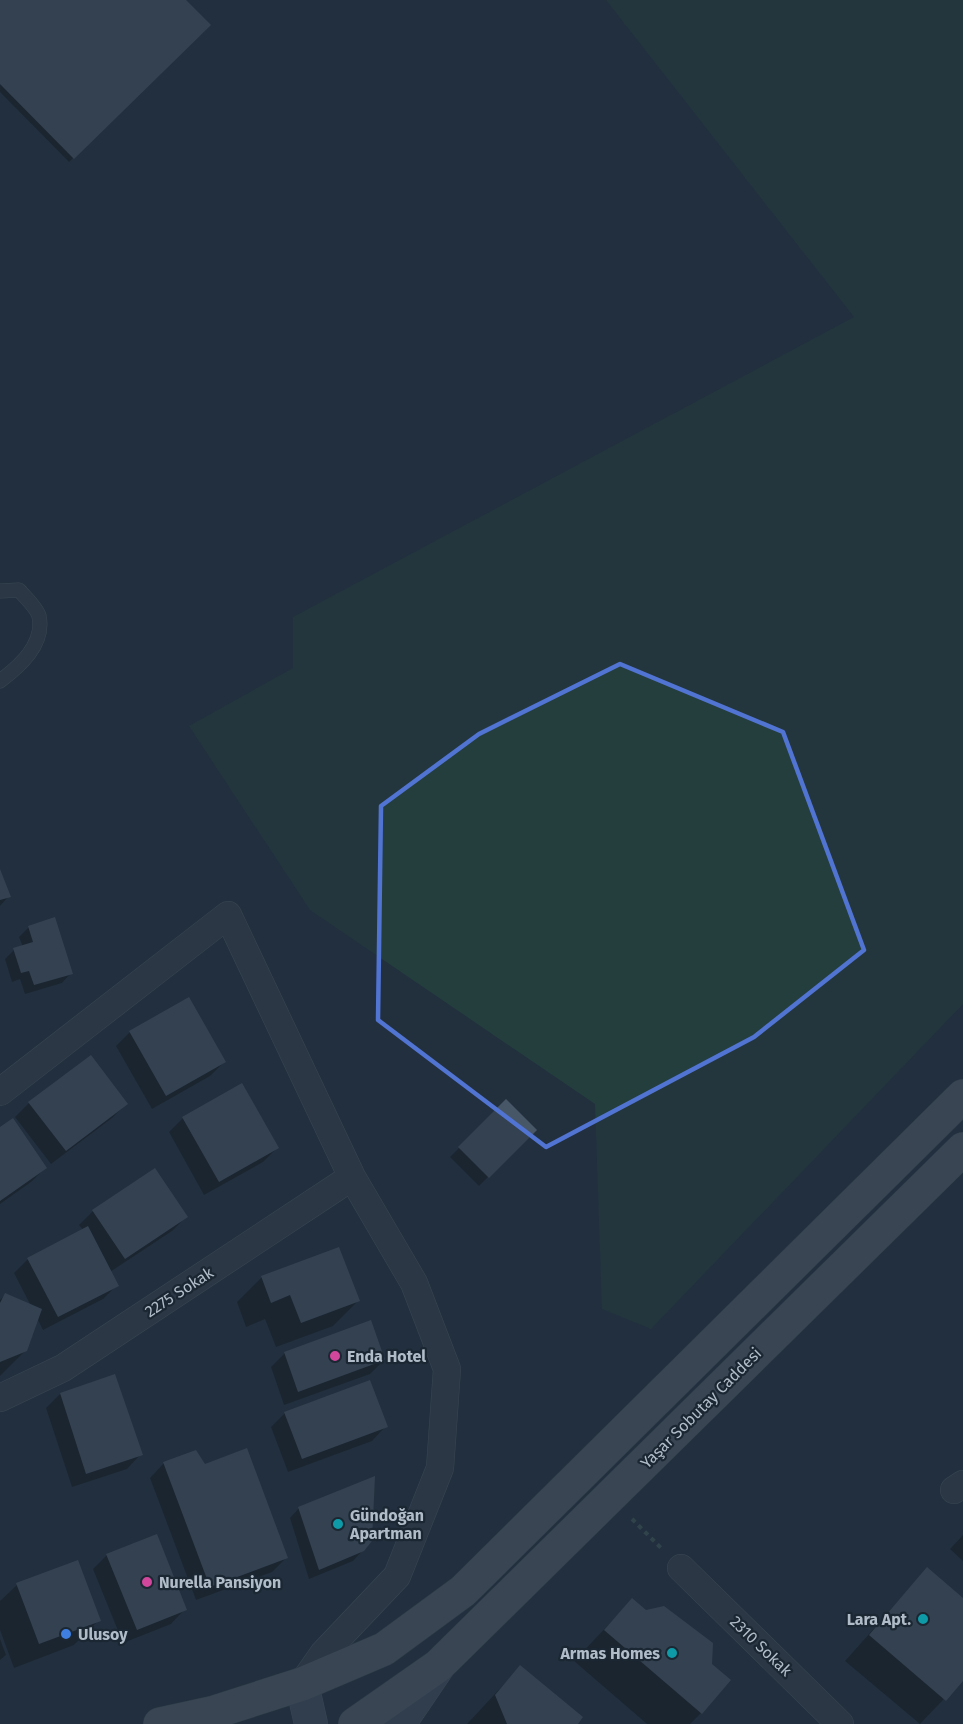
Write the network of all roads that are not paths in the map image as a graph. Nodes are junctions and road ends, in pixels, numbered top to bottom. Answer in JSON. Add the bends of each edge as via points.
{"nodes":[{"id":1,"x":0,"y":591,"type":"edge"},
{"id":2,"x":0,"y":681,"type":"edge"},
{"id":3,"x":0,"y":1092,"type":"edge"},
{"id":4,"x":963,"y":1096,"type":"edge"},
{"id":5,"x":963,"y":1149,"type":"edge"},
{"id":6,"x":352,"y":1178,"type":"junction"},
{"id":7,"x":0,"y":1398,"type":"edge"},
{"id":8,"x":681,"y":1568,"type":"road end"},
{"id":9,"x":438,"y":1666,"type":"junction"},
{"id":10,"x":302,"y":1684,"type":"junction"},
{"id":11,"x":160,"y":1724,"type":"edge"},
{"id":12,"x":311,"y":1724,"type":"edge"},
{"id":13,"x":355,"y":1724,"type":"edge"},
{"id":14,"x":399,"y":1724,"type":"edge"},
{"id":15,"x":840,"y":1724,"type":"edge"}],
"edges":[{"from":1,"to":2,"type":"lane","via":[[19,590],[39,615],[38,641],[14,671]]},
{"from":3,"to":6,"type":"street","via":[[228,915]]},
{"from":4,"to":10,"type":"main road","via":[[463,1591],[384,1649]]},
{"from":5,"to":9,"type":"main road","name":"Yaşar Sobutay Caddesi"},
{"from":6,"to":7,"type":"street","name":"2275 Sokak","via":[[63,1368]]},
{"from":6,"to":10,"type":"street","via":[[414,1283],[447,1369],[440,1468],[397,1576],[323,1654]]},
{"from":8,"to":15,"type":"street","name":"2310 Sokak"},
{"from":9,"to":13,"type":"main road","name":"Yaşar Sobutay Caddesi"},
{"from":9,"to":14,"type":"street"},
{"from":10,"to":11,"type":"main road","via":[[216,1712]]},
{"from":10,"to":12,"type":"street"}]}
